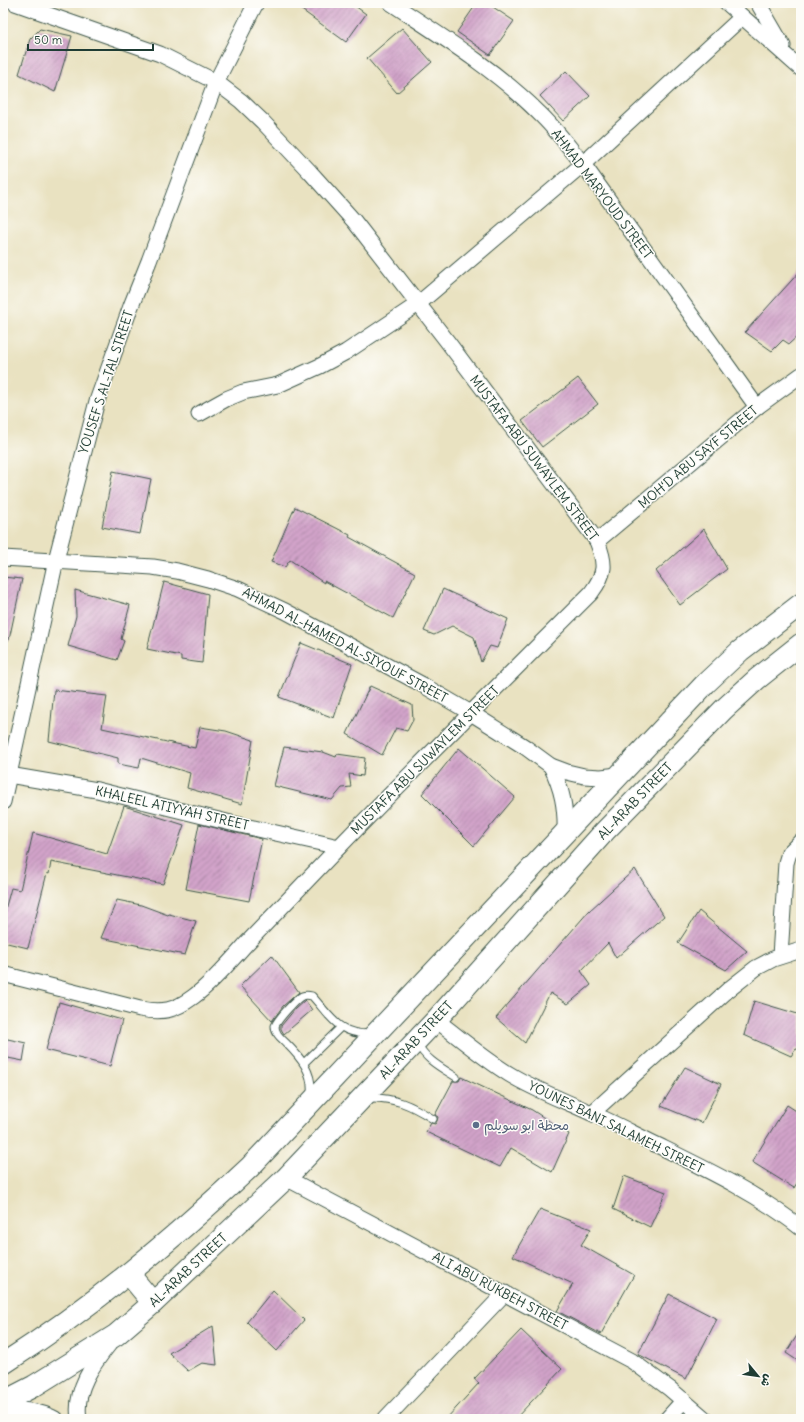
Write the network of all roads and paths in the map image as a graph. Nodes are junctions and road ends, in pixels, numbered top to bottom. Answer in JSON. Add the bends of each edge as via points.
{"nodes":[{"id":1,"x":15,"y":3,"type":"edge"},
{"id":2,"x":256,"y":3,"type":"edge"},
{"id":3,"x":391,"y":3,"type":"edge"},
{"id":4,"x":727,"y":3,"type":"edge"},
{"id":5,"x":758,"y":3,"type":"edge"},
{"id":6,"x":742,"y":17,"type":"junction"},
{"id":7,"x":788,"y":56,"type":"junction"},
{"id":8,"x":801,"y":69,"type":"edge"},
{"id":9,"x":216,"y":82,"type":"junction"},
{"id":10,"x":582,"y":164,"type":"junction"},
{"id":11,"x":418,"y":304,"type":"junction"},
{"id":12,"x":801,"y":375,"type":"edge"},
{"id":13,"x":757,"y":407,"type":"junction"},
{"id":14,"x":199,"y":414,"type":"dead end"},
{"id":15,"x":597,"y":541,"type":"junction"},
{"id":16,"x":3,"y":558,"type":"edge"},
{"id":17,"x":56,"y":560,"type":"junction"},
{"id":18,"x":801,"y":604,"type":"edge"},
{"id":19,"x":801,"y":644,"type":"edge"},
{"id":20,"x":471,"y":713,"type":"junction"},
{"id":21,"x":551,"y":766,"type":"junction"},
{"id":22,"x":6,"y":774,"type":"edge"},
{"id":23,"x":618,"y":775,"type":"junction"},
{"id":24,"x":3,"y":802,"type":"edge"},
{"id":25,"x":565,"y":833,"type":"junction"},
{"id":26,"x":801,"y":841,"type":"edge"},
{"id":27,"x":339,"y":847,"type":"junction"},
{"id":28,"x":801,"y":950,"type":"edge"},
{"id":29,"x":780,"y":956,"type":"junction"},
{"id":30,"x":3,"y":974,"type":"edge"},
{"id":31,"x":436,"y":1020,"type":"junction"},
{"id":32,"x":341,"y":1027,"type":"junction"},
{"id":33,"x":379,"y":1031,"type":"junction"},
{"id":34,"x":416,"y":1041,"type":"junction"},
{"id":35,"x":304,"y":1062,"type":"junction"},
{"id":36,"x":456,"y":1077,"type":"dead end"},
{"id":37,"x":362,"y":1098,"type":"junction"},
{"id":38,"x":310,"y":1103,"type":"junction"},
{"id":39,"x":592,"y":1113,"type":"junction"},
{"id":40,"x":433,"y":1119,"type":"dead end"},
{"id":41,"x":286,"y":1178,"type":"junction"},
{"id":42,"x":801,"y":1228,"type":"edge"},
{"id":43,"x":129,"y":1274,"type":"junction"},
{"id":44,"x":505,"y":1293,"type":"junction"},
{"id":45,"x":153,"y":1303,"type":"junction"},
{"id":46,"x":116,"y":1335,"type":"junction"},
{"id":47,"x":3,"y":1364,"type":"edge"},
{"id":48,"x":684,"y":1400,"type":"junction"},
{"id":49,"x":3,"y":1402,"type":"edge"},
{"id":50,"x":3,"y":1409,"type":"edge"},
{"id":51,"x":54,"y":1419,"type":"edge"},
{"id":52,"x":79,"y":1419,"type":"edge"},
{"id":53,"x":385,"y":1419,"type":"edge"},
{"id":54,"x":666,"y":1419,"type":"edge"},
{"id":55,"x":705,"y":1419,"type":"edge"}],
"edges":[{"from":1,"to":9,"type":"street","name":"MUSTAFA ABU SUWAYLEM STREET","via":[[160,54]]},
{"from":2,"to":9,"type":"street","name":"YOUSEF S AL-TAL STREET"},
{"from":3,"to":10,"type":"street","name":"AHMAD MARYOUD STREET","via":[[464,52],[508,86],[538,112]]},
{"from":4,"to":6,"type":"street"},
{"from":5,"to":7,"type":"street"},
{"from":6,"to":7,"type":"street"},
{"from":6,"to":10,"type":"street"},
{"from":7,"to":8,"type":"street"},
{"from":9,"to":11,"type":"street","name":"MUSTAFA ABU SUWAYLEM STREET","via":[[263,122],[310,172],[354,221]]},
{"from":9,"to":17,"type":"street","name":"YOUSEF S AL-TAL STREET","via":[[97,401]]},
{"from":10,"to":11,"type":"street"},
{"from":10,"to":13,"type":"street","name":"AHMAD MARYOUD STREET"},
{"from":11,"to":14,"type":"street","via":[[346,352],[320,366],[278,385],[243,392]]},
{"from":11,"to":15,"type":"street","name":"MUSTAFA ABU SUWAYLEM STREET"},
{"from":12,"to":13,"type":"street","name":"MOH‘D ABU SAYF STREET"},
{"from":13,"to":15,"type":"street","name":"MOH‘D ABU SAYF STREET"},
{"from":15,"to":20,"type":"street","name":"MUSTAFA ABU SUWAYLEM STREET","via":[[603,556],[600,581]]},
{"from":16,"to":17,"type":"street","name":"AHMAD AL-HAMED AL-SIYOUF STREET"},
{"from":17,"to":20,"type":"street","name":"AHMAD AL-HAMED AL-SIYOUF STREET","via":[[153,567],[208,579],[238,589],[285,611]]},
{"from":17,"to":22,"type":"street","name":"YOUSEF S AL-TAL STREET"},
{"from":18,"to":23,"type":"main road","via":[[740,651]]},
{"from":19,"to":31,"type":"main road","name":"AL-ARAB STREET","via":[[724,709],[605,831]]},
{"from":20,"to":21,"type":"street","name":"AHMAD AL-HAMED AL-SIYOUF STREET"},
{"from":20,"to":27,"type":"street","name":"MUSTAFA ABU SUWAYLEM STREET"},
{"from":21,"to":23,"type":"street","name":"AHMAD AL-HAMED AL-SIYOUF STREET","via":[[584,776]]},
{"from":21,"to":25,"type":"street","via":[[563,798]]},
{"from":22,"to":24,"type":"street","name":"YOUSEF S AL-TAL STREET"},
{"from":22,"to":27,"type":"street","name":"KHALEEL ATIYYAH STREET","via":[[96,790]]},
{"from":23,"to":25,"type":"main road"},
{"from":25,"to":33,"type":"main road"},
{"from":26,"to":29,"type":"street","via":[[789,853],[786,863]]},
{"from":27,"to":30,"type":"street","name":"MUSTAFA ABU SUWAYLEM STREET","via":[[220,971],[194,996],[174,1009],[140,1009]]},
{"from":28,"to":29,"type":"street"},
{"from":29,"to":39,"type":"street","via":[[756,968],[728,990]]},
{"from":31,"to":34,"type":"main road","name":"AL-ARAB STREET"},
{"from":31,"to":39,"type":"street","name":"YOUNES BANI SALAMEH STREET","via":[[490,1062],[510,1074]]},
{"from":32,"to":33,"type":"lane","via":[[359,1034]]},
{"from":32,"to":35,"type":"lane"},
{"from":32,"to":35,"type":"lane","via":[[312,996],[304,995],[300,998],[276,1022],[275,1030]]},
{"from":33,"to":38,"type":"main road"},
{"from":34,"to":36,"type":"lane","via":[[426,1057]]},
{"from":34,"to":37,"type":"main road","name":"AL-ARAB STREET"},
{"from":35,"to":38,"type":"lane","via":[[312,1082]]},
{"from":37,"to":40,"type":"lane","via":[[402,1102]]},
{"from":37,"to":41,"type":"main road","name":"AL-ARAB STREET"},
{"from":38,"to":43,"type":"main road","via":[[250,1167],[200,1214]]},
{"from":39,"to":42,"type":"street","name":"YOUNES BANI SALAMEH STREET","via":[[729,1181]]},
{"from":41,"to":44,"type":"street","name":"ALI ABU RUKBEH STREET"},
{"from":41,"to":45,"type":"main road","name":"AL-ARAB STREET"},
{"from":43,"to":45,"type":"main road"},
{"from":43,"to":47,"type":"main road","via":[[92,1303]]},
{"from":44,"to":48,"type":"street","name":"ALI ABU RUKBEH STREET","via":[[632,1361]]},
{"from":44,"to":53,"type":"street"},
{"from":45,"to":46,"type":"main road","name":"AL-ARAB STREET"},
{"from":46,"to":49,"type":"main road","name":"AL-ARAB STREET","via":[[34,1386]]},
{"from":46,"to":52,"type":"street","via":[[90,1369],[80,1398]]},
{"from":48,"to":54,"type":"street"},
{"from":48,"to":55,"type":"street","name":"ALI ABU RUKBEH STREET"},
{"from":50,"to":51,"type":"street","via":[[33,1411]]}]}
